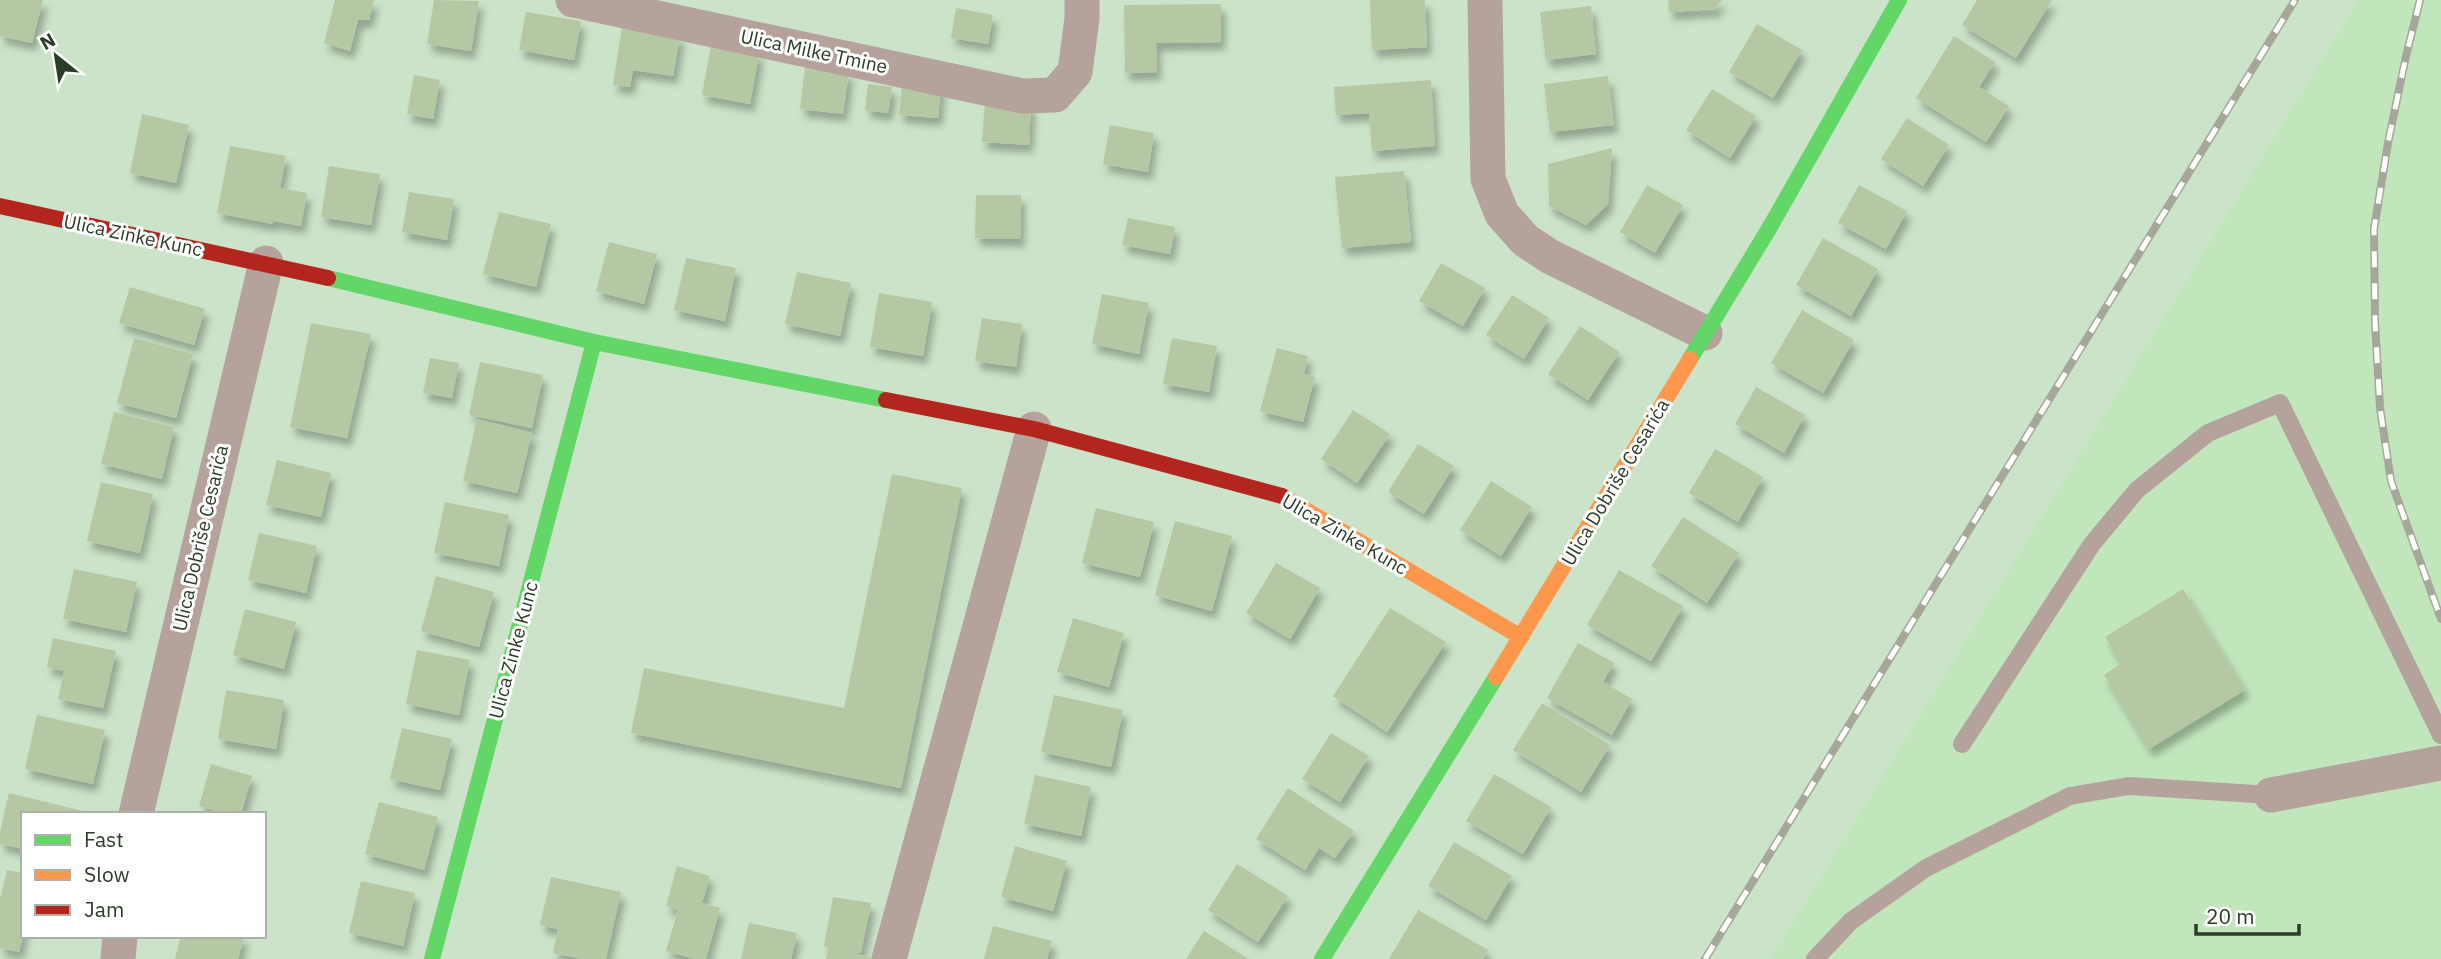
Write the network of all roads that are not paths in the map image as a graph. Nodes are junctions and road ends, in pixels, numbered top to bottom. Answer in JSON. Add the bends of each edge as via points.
{"nodes":[{"id":1,"x":573,"y":0,"type":"edge"},
{"id":2,"x":1082,"y":0,"type":"edge"},
{"id":3,"x":1485,"y":0,"type":"edge"},
{"id":4,"x":1899,"y":0,"type":"edge"},
{"id":5,"x":0,"y":206,"type":"edge"},
{"id":6,"x":266,"y":263,"type":"junction"},
{"id":7,"x":1705,"y":333,"type":"junction"},
{"id":8,"x":594,"y":342,"type":"junction"},
{"id":9,"x":1034,"y":429,"type":"junction"},
{"id":10,"x":1521,"y":638,"type":"junction"},
{"id":11,"x":2441,"y":735,"type":"edge"},
{"id":12,"x":1962,"y":744,"type":"dead end"},
{"id":13,"x":2441,"y":763,"type":"edge"},
{"id":14,"x":2271,"y":795,"type":"joint"},
{"id":15,"x":136,"y":812,"type":"edge"},
{"id":16,"x":120,"y":938,"type":"edge"},
{"id":17,"x":118,"y":959,"type":"edge"},
{"id":18,"x":432,"y":959,"type":"edge"},
{"id":19,"x":889,"y":959,"type":"edge"},
{"id":20,"x":1322,"y":959,"type":"edge"},
{"id":21,"x":1815,"y":959,"type":"edge"}],
"edges":[{"from":1,"to":2,"type":"street","name":"Ulica Milke Tmine","via":[[1022,96],[1055,95],[1075,72]]},
{"from":3,"to":7,"type":"street","via":[[1488,179],[1502,214],[1525,240],[1549,256]]},
{"from":4,"to":7,"type":"street","name":"Ulica Dobriše Cesarića"},
{"from":5,"to":6,"type":"street","name":"Ulica Zinke Kunc"},
{"from":6,"to":8,"type":"street","name":"Ulica Zinke Kunc"},
{"from":6,"to":15,"type":"street","name":"Ulica Dobriše Cesarića"},
{"from":7,"to":10,"type":"street","name":"Ulica Dobriše Cesarića"},
{"from":8,"to":9,"type":"street","name":"Ulica Zinke Kunc"},
{"from":8,"to":18,"type":"street","name":"Ulica Zinke Kunc"},
{"from":9,"to":10,"type":"street","name":"Ulica Zinke Kunc","via":[[1286,497]]},
{"from":9,"to":19,"type":"street"},
{"from":10,"to":20,"type":"street","name":"Ulica Dobriše Cesarića"},
{"from":11,"to":12,"type":"lane","via":[[2280,403],[2208,433],[2137,490],[2092,544]]},
{"from":13,"to":14,"type":"street"},
{"from":14,"to":21,"type":"lane","via":[[2129,786],[2070,796],[1926,868],[1851,921]]},
{"from":16,"to":17,"type":"street"}]}
